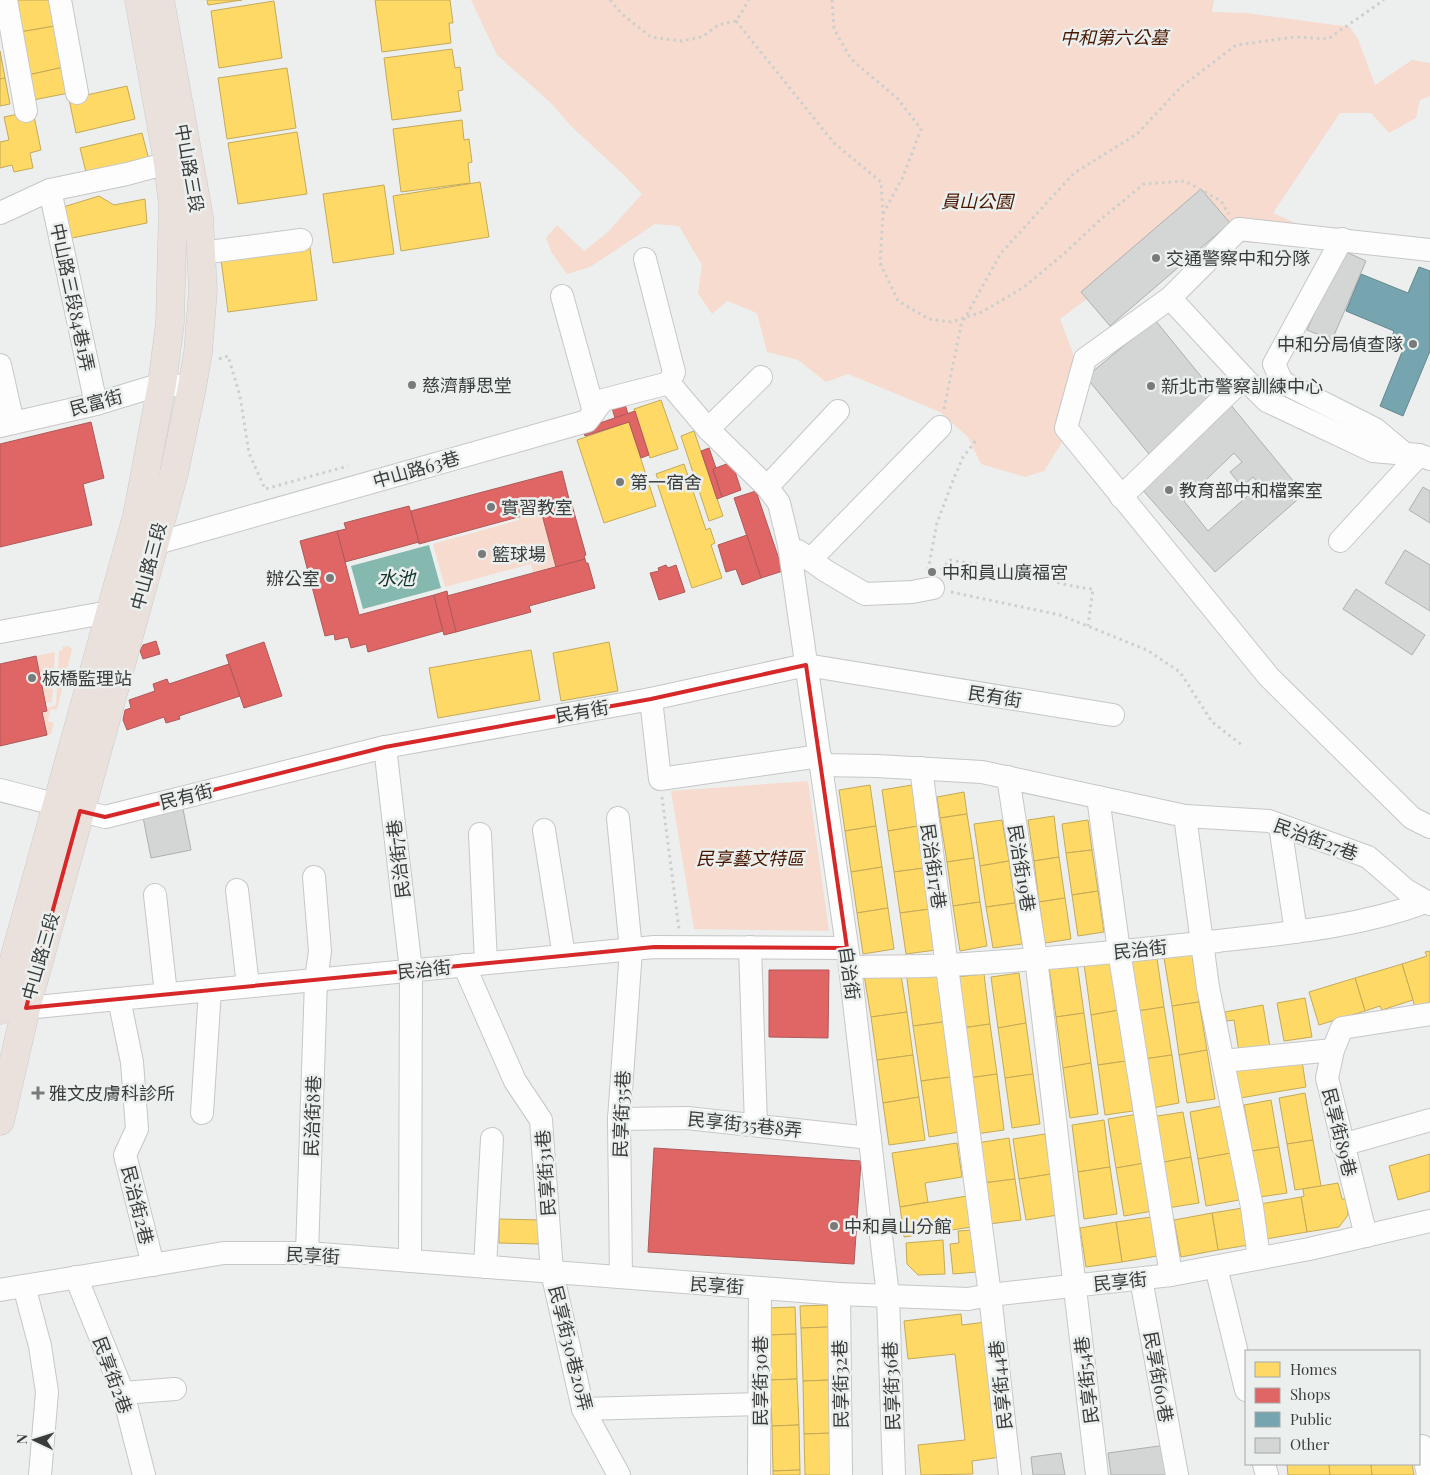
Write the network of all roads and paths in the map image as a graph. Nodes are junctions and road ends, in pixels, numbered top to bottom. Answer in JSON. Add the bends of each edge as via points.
{"nodes":[{"id":1,"x":6,"y":0,"type":"edge"},
{"id":2,"x":60,"y":0,"type":"edge"},
{"id":3,"x":139,"y":0,"type":"edge"},
{"id":4,"x":160,"y":0,"type":"edge"},
{"id":5,"x":606,"y":0,"type":"edge"},
{"id":6,"x":610,"y":0,"type":"edge"},
{"id":7,"x":749,"y":0,"type":"edge"},
{"id":8,"x":832,"y":0,"type":"edge"},
{"id":9,"x":1384,"y":0,"type":"edge"},
{"id":10,"x":616,"y":7,"type":"junction"},
{"id":11,"x":736,"y":21,"type":"junction"},
{"id":12,"x":77,"y":93,"type":"dead end"},
{"id":13,"x":26,"y":111,"type":"dead end"},
{"id":14,"x":168,"y":163,"type":"junction"},
{"id":15,"x":50,"y":190,"type":"junction"},
{"id":16,"x":0,"y":213,"type":"edge"},
{"id":17,"x":882,"y":214,"type":"junction"},
{"id":18,"x":1239,"y":229,"type":"junction"},
{"id":19,"x":1342,"y":239,"type":"junction"},
{"id":20,"x":301,"y":240,"type":"dead end"},
{"id":21,"x":1430,"y":250,"type":"edge"},
{"id":22,"x":200,"y":253,"type":"junction"},
{"id":23,"x":646,"y":259,"type":"dead end"},
{"id":24,"x":562,"y":296,"type":"dead end"},
{"id":25,"x":1170,"y":298,"type":"junction"},
{"id":26,"x":0,"y":364,"type":"edge"},
{"id":27,"x":761,"y":376,"type":"dead end"},
{"id":28,"x":194,"y":378,"type":"junction"},
{"id":29,"x":1244,"y":378,"type":"junction"},
{"id":30,"x":669,"y":383,"type":"junction"},
{"id":31,"x":162,"y":384,"type":"junction"},
{"id":32,"x":96,"y":404,"type":"junction"},
{"id":33,"x":838,"y":411,"type":"dead end"},
{"id":34,"x":594,"y":412,"type":"junction"},
{"id":35,"x":6,"y":424,"type":"edge"},
{"id":36,"x":940,"y":427,"type":"joint"},
{"id":37,"x":708,"y":429,"type":"junction"},
{"id":38,"x":978,"y":438,"type":"dead end"},
{"id":39,"x":1418,"y":456,"type":"edge"},
{"id":40,"x":350,"y":465,"type":"dead end"},
{"id":41,"x":767,"y":487,"type":"junction"},
{"id":42,"x":1121,"y":497,"type":"junction"},
{"id":43,"x":1340,"y":540,"type":"dead end"},
{"id":44,"x":154,"y":544,"type":"junction"},
{"id":45,"x":789,"y":545,"type":"junction"},
{"id":46,"x":810,"y":560,"type":"junction"},
{"id":47,"x":929,"y":589,"type":"junction"},
{"id":48,"x":110,"y":612,"type":"junction"},
{"id":49,"x":1088,"y":626,"type":"junction"},
{"id":50,"x":0,"y":632,"type":"edge"},
{"id":51,"x":805,"y":658,"type":"junction"},
{"id":52,"x":651,"y":699,"type":"junction"},
{"id":53,"x":1113,"y":715,"type":"dead end"},
{"id":54,"x":1242,"y":745,"type":"dead end"},
{"id":55,"x":385,"y":747,"type":"junction"},
{"id":56,"x":820,"y":760,"type":"junction"},
{"id":57,"x":921,"y":768,"type":"junction"},
{"id":58,"x":1008,"y":778,"type":"junction"},
{"id":59,"x":660,"y":779,"type":"junction"},
{"id":60,"x":0,"y":790,"type":"edge"},
{"id":61,"x":1098,"y":797,"type":"junction"},
{"id":62,"x":68,"y":807,"type":"junction"},
{"id":63,"x":1186,"y":816,"type":"junction"},
{"id":64,"x":618,"y":818,"type":"dead end"},
{"id":65,"x":1280,"y":826,"type":"junction"},
{"id":66,"x":1430,"y":827,"type":"edge"},
{"id":67,"x":544,"y":830,"type":"dead end"},
{"id":68,"x":480,"y":834,"type":"dead end"},
{"id":69,"x":314,"y":877,"type":"dead end"},
{"id":70,"x":237,"y":890,"type":"dead end"},
{"id":71,"x":155,"y":895,"type":"dead end"},
{"id":72,"x":1428,"y":903,"type":"edge"},
{"id":73,"x":1296,"y":932,"type":"junction"},
{"id":74,"x":1202,"y":943,"type":"junction"},
{"id":75,"x":681,"y":947,"type":"junction"},
{"id":76,"x":750,"y":947,"type":"junction"},
{"id":77,"x":631,"y":950,"type":"junction"},
{"id":78,"x":1119,"y":951,"type":"junction"},
{"id":79,"x":564,"y":956,"type":"junction"},
{"id":80,"x":849,"y":957,"type":"junction"},
{"id":81,"x":1036,"y":958,"type":"junction"},
{"id":82,"x":475,"y":964,"type":"junction"},
{"id":83,"x":948,"y":965,"type":"junction"},
{"id":84,"x":411,"y":970,"type":"junction"},
{"id":85,"x":316,"y":980,"type":"junction"},
{"id":86,"x":248,"y":986,"type":"junction"},
{"id":87,"x":210,"y":990,"type":"junction"},
{"id":88,"x":166,"y":994,"type":"junction"},
{"id":89,"x":119,"y":999,"type":"junction"},
{"id":90,"x":9,"y":1007,"type":"edge"},
{"id":91,"x":1430,"y":1014,"type":"edge"},
{"id":92,"x":1333,"y":1050,"type":"junction"},
{"id":93,"x":1223,"y":1061,"type":"junction"},
{"id":94,"x":202,"y":1113,"type":"dead end"},
{"id":95,"x":619,"y":1119,"type":"junction"},
{"id":96,"x":1430,"y":1120,"type":"edge"},
{"id":97,"x":0,"y":1121,"type":"edge"},
{"id":98,"x":756,"y":1125,"type":"junction"},
{"id":99,"x":1057,"y":1125,"type":"joint"},
{"id":100,"x":870,"y":1138,"type":"junction"},
{"id":101,"x":492,"y":1139,"type":"dead end"},
{"id":102,"x":969,"y":1141,"type":"joint"},
{"id":103,"x":1342,"y":1145,"type":"junction"},
{"id":104,"x":1430,"y":1221,"type":"edge"},
{"id":105,"x":1366,"y":1236,"type":"junction"},
{"id":106,"x":307,"y":1253,"type":"junction"},
{"id":107,"x":1259,"y":1258,"type":"junction"},
{"id":108,"x":410,"y":1261,"type":"junction"},
{"id":109,"x":153,"y":1265,"type":"junction"},
{"id":110,"x":485,"y":1267,"type":"junction"},
{"id":111,"x":1216,"y":1267,"type":"junction"},
{"id":112,"x":552,"y":1272,"type":"junction"},
{"id":113,"x":1171,"y":1275,"type":"junction"},
{"id":114,"x":76,"y":1277,"type":"junction"},
{"id":115,"x":621,"y":1277,"type":"junction"},
{"id":116,"x":1141,"y":1279,"type":"junction"},
{"id":117,"x":24,"y":1286,"type":"junction"},
{"id":118,"x":1075,"y":1286,"type":"junction"},
{"id":119,"x":760,"y":1288,"type":"junction"},
{"id":120,"x":0,"y":1290,"type":"edge"},
{"id":121,"x":839,"y":1294,"type":"junction"},
{"id":122,"x":990,"y":1295,"type":"junction"},
{"id":123,"x":888,"y":1296,"type":"junction"},
{"id":124,"x":1245,"y":1386,"type":"edge"},
{"id":125,"x":175,"y":1389,"type":"dead end"},
{"id":126,"x":123,"y":1393,"type":"junction"},
{"id":127,"x":760,"y":1404,"type":"junction"},
{"id":128,"x":583,"y":1409,"type":"junction"},
{"id":129,"x":1422,"y":1446,"type":"dead end"},
{"id":130,"x":40,"y":1475,"type":"edge"},
{"id":131,"x":144,"y":1475,"type":"edge"},
{"id":132,"x":619,"y":1475,"type":"edge"},
{"id":133,"x":759,"y":1475,"type":"edge"},
{"id":134,"x":841,"y":1475,"type":"edge"},
{"id":135,"x":894,"y":1475,"type":"edge"},
{"id":136,"x":1010,"y":1475,"type":"edge"},
{"id":137,"x":1097,"y":1475,"type":"edge"},
{"id":138,"x":1177,"y":1475,"type":"edge"},
{"id":139,"x":1428,"y":1475,"type":"edge"}],
"edges":[{"from":1,"to":13,"type":"street"},
{"from":2,"to":12,"type":"street"},
{"from":3,"to":14,"type":"main road","name":"中山路三段"},
{"from":4,"to":22,"type":"main road","name":"中山路三段","via":[[198,217]]},
{"from":5,"to":10,"type":"path"},
{"from":6,"to":10,"type":"path"},
{"from":7,"to":11,"type":"path"},
{"from":8,"to":17,"type":"path","via":[[834,29],[851,58],[898,99],[921,129],[903,177]]},
{"from":9,"to":36,"type":"path","via":[[1328,39],[1295,37],[1236,45],[1181,87],[1137,134],[1074,173],[1001,253],[960,326]]},
{"from":10,"to":11,"type":"path","via":[[651,37],[680,41],[702,37],[718,25]]},
{"from":11,"to":17,"type":"path","via":[[834,143],[881,182]]},
{"from":14,"to":15,"type":"street"},
{"from":14,"to":31,"type":"main road","name":"中山路三段","via":[[173,206],[173,268]]},
{"from":15,"to":16,"type":"street"},
{"from":15,"to":32,"type":"street","name":"中山路三段84巷1弄"},
{"from":17,"to":18,"type":"path","via":[[880,263],[898,301],[929,320],[952,322],[982,312],[1024,287],[1144,184],[1185,181],[1221,201]]},
{"from":18,"to":19,"type":"street"},
{"from":18,"to":25,"type":"street"},
{"from":19,"to":21,"type":"street"},
{"from":19,"to":39,"type":"street","via":[[1274,364],[1282,382],[1375,429]]},
{"from":20,"to":22,"type":"street"},
{"from":22,"to":28,"type":"main road","name":"中山路三段","via":[[203,290]]},
{"from":23,"to":30,"type":"street","via":[[674,372]]},
{"from":24,"to":34,"type":"street"},
{"from":25,"to":29,"type":"street"},
{"from":25,"to":42,"type":"street","via":[[1085,359],[1066,428]]},
{"from":26,"to":35,"type":"street"},
{"from":27,"to":37,"type":"street"},
{"from":28,"to":31,"type":"street","name":"民富街"},
{"from":28,"to":40,"type":"path","via":[[228,356],[240,396],[249,453],[265,489]]},
{"from":28,"to":44,"type":"main road","name":"中山路三段","via":[[174,473]]},
{"from":29,"to":39,"type":"street","via":[[1267,401],[1373,452]]},
{"from":29,"to":42,"type":"street"},
{"from":30,"to":34,"type":"street","name":"中山路63巷","via":[[603,400]]},
{"from":30,"to":37,"type":"street","name":"自治街"},
{"from":31,"to":32,"type":"street","name":"民富街"},
{"from":31,"to":48,"type":"main road","name":"中山路三段","via":[[137,516]]},
{"from":32,"to":35,"type":"street","name":"民富街"},
{"from":33,"to":41,"type":"street"},
{"from":34,"to":44,"type":"street","name":"中山路63巷","via":[[587,421]]},
{"from":36,"to":46,"type":"street"},
{"from":37,"to":41,"type":"street","name":"自治街"},
{"from":38,"to":47,"type":"path","via":[[963,457],[937,523],[931,547]]},
{"from":39,"to":43,"type":"street"},
{"from":41,"to":45,"type":"street","name":"自治街","via":[[779,503]]},
{"from":42,"to":66,"type":"street","via":[[1269,677],[1412,818]]},
{"from":44,"to":62,"type":"main road","name":"中山路三段"},
{"from":45,"to":46,"type":"street"},
{"from":45,"to":51,"type":"street","name":"自治街"},
{"from":46,"to":47,"type":"street","via":[[865,594]]},
{"from":47,"to":49,"type":"path","via":[[1060,615]]},
{"from":47,"to":49,"type":"path","via":[[950,560],[1007,568],[1048,581],[1093,588]]},
{"from":48,"to":50,"type":"street"},
{"from":48,"to":62,"type":"main road","name":"中山路三段"},
{"from":49,"to":54,"type":"path","via":[[1147,650],[1180,672],[1212,722]]},
{"from":51,"to":52,"type":"street","name":"民有街"},
{"from":51,"to":53,"type":"street","name":"民有街"},
{"from":51,"to":56,"type":"street","name":"自治街"},
{"from":52,"to":55,"type":"street","name":"民有街"},
{"from":52,"to":59,"type":"street"},
{"from":55,"to":62,"type":"street","name":"民有街","via":[[105,817]]},
{"from":55,"to":84,"type":"street","name":"民治街7巷"},
{"from":56,"to":57,"type":"street","name":"民治街27巷"},
{"from":56,"to":59,"type":"street","name":"民治街27巷"},
{"from":56,"to":80,"type":"street","name":"自治街"},
{"from":57,"to":58,"type":"street","name":"民治街27巷","via":[[982,772]]},
{"from":57,"to":83,"type":"street","name":"民治街17巷"},
{"from":58,"to":61,"type":"street","name":"民治街27巷"},
{"from":58,"to":81,"type":"street","name":"民治街19巷"},
{"from":59,"to":75,"type":"path"},
{"from":60,"to":62,"type":"street","name":"民有街"},
{"from":61,"to":63,"type":"street","name":"民治街27巷"},
{"from":61,"to":78,"type":"street"},
{"from":62,"to":90,"type":"main road","name":"中山路三段"},
{"from":63,"to":65,"type":"street","name":"民治街27巷","via":[[1268,821]]},
{"from":63,"to":74,"type":"street"},
{"from":64,"to":77,"type":"street","name":"民享街35巷"},
{"from":65,"to":72,"type":"street","name":"民治街27巷","via":[[1368,858],[1406,890]]},
{"from":65,"to":73,"type":"street"},
{"from":67,"to":79,"type":"street"},
{"from":68,"to":82,"type":"street"},
{"from":69,"to":85,"type":"street","name":"民治街8巷","via":[[320,951]]},
{"from":70,"to":86,"type":"street"},
{"from":71,"to":88,"type":"street"},
{"from":72,"to":73,"type":"street","name":"民治街","via":[[1397,913]]},
{"from":73,"to":74,"type":"street","name":"民治街"},
{"from":74,"to":78,"type":"street","name":"民治街"},
{"from":74,"to":93,"type":"street"},
{"from":75,"to":76,"type":"street","name":"民治街"},
{"from":75,"to":77,"type":"street","name":"民治街"},
{"from":76,"to":80,"type":"street","name":"民治街"},
{"from":76,"to":98,"type":"street"},
{"from":77,"to":79,"type":"street","name":"民治街"},
{"from":77,"to":95,"type":"street","name":"民享街35巷"},
{"from":78,"to":81,"type":"street","name":"民治街"},
{"from":78,"to":113,"type":"street"},
{"from":79,"to":82,"type":"street","name":"民治街"},
{"from":80,"to":83,"type":"street","name":"民治街"},
{"from":80,"to":100,"type":"street","name":"自治街"},
{"from":81,"to":83,"type":"street","name":"民治街"},
{"from":81,"to":99,"type":"street","name":"民治街19巷"},
{"from":82,"to":84,"type":"street","name":"民治街"},
{"from":82,"to":112,"type":"street","name":"民享街31巷","via":[[515,1081],[541,1120]]},
{"from":83,"to":102,"type":"street","name":"民治街17巷"},
{"from":84,"to":85,"type":"street","name":"民治街"},
{"from":84,"to":108,"type":"street","name":"民治街7巷"},
{"from":85,"to":86,"type":"street","name":"民治街"},
{"from":85,"to":106,"type":"street","name":"民治街8巷"},
{"from":86,"to":87,"type":"street","name":"民治街"},
{"from":87,"to":88,"type":"street","name":"民治街"},
{"from":87,"to":94,"type":"street"},
{"from":88,"to":89,"type":"street","name":"民治街"},
{"from":89,"to":90,"type":"street","name":"民治街"},
{"from":89,"to":109,"type":"street","name":"民治街2巷","via":[[132,1062],[137,1129],[125,1154]]},
{"from":90,"to":97,"type":"main road","name":"中山路三段"},
{"from":91,"to":92,"type":"street","name":"民享街89巷","via":[[1342,1028]]},
{"from":92,"to":93,"type":"street"},
{"from":92,"to":103,"type":"street","name":"民享街89巷","via":[[1327,1078]]},
{"from":93,"to":107,"type":"street"},
{"from":95,"to":98,"type":"street","name":"民享街35巷8弄","via":[[687,1118]]},
{"from":95,"to":115,"type":"street","name":"民享街35巷"},
{"from":96,"to":103,"type":"street"},
{"from":98,"to":100,"type":"street","name":"民享街35巷8弄"},
{"from":99,"to":118,"type":"street","name":"民享街54巷"},
{"from":100,"to":123,"type":"street","name":"自治街"},
{"from":101,"to":110,"type":"street"},
{"from":102,"to":122,"type":"street","name":"民享街44巷"},
{"from":103,"to":105,"type":"street","name":"民享街89巷"},
{"from":104,"to":105,"type":"street","name":"民享街"},
{"from":105,"to":107,"type":"street","name":"民享街"},
{"from":106,"to":108,"type":"street","name":"民享街"},
{"from":106,"to":109,"type":"street","name":"民享街","via":[[224,1253]]},
{"from":107,"to":111,"type":"street","name":"民享街"},
{"from":108,"to":110,"type":"street","name":"民享街"},
{"from":109,"to":114,"type":"street","name":"民享街"},
{"from":110,"to":112,"type":"street","name":"民享街"},
{"from":111,"to":113,"type":"street","name":"民享街"},
{"from":111,"to":124,"type":"street"},
{"from":112,"to":115,"type":"street","name":"民享街"},
{"from":112,"to":128,"type":"street","name":"民享街30巷20弄"},
{"from":113,"to":116,"type":"street","name":"民享街"},
{"from":114,"to":117,"type":"street","name":"民享街"},
{"from":114,"to":126,"type":"street","name":"民享街2巷"},
{"from":115,"to":119,"type":"street","name":"民享街"},
{"from":116,"to":118,"type":"street","name":"民享街"},
{"from":116,"to":138,"type":"street","name":"民享街60巷"},
{"from":117,"to":120,"type":"street","name":"民享街"},
{"from":117,"to":130,"type":"street","via":[[40,1346],[47,1392]]},
{"from":118,"to":122,"type":"street","name":"民享街"},
{"from":118,"to":137,"type":"street","name":"民享街54巷"},
{"from":119,"to":121,"type":"street","name":"民享街"},
{"from":119,"to":127,"type":"street","name":"民享街30巷"},
{"from":121,"to":123,"type":"street","name":"民享街"},
{"from":121,"to":134,"type":"street","name":"民享街32巷"},
{"from":122,"to":123,"type":"street","name":"民享街","via":[[968,1299]]},
{"from":122,"to":136,"type":"street","name":"民享街44巷"},
{"from":123,"to":135,"type":"street","name":"民享街36巷"},
{"from":125,"to":126,"type":"street"},
{"from":126,"to":131,"type":"street","name":"民享街2巷"},
{"from":127,"to":128,"type":"street"},
{"from":127,"to":133,"type":"street","name":"民享街30巷"},
{"from":128,"to":132,"type":"street","name":"民享街30巷20弄"},
{"from":129,"to":139,"type":"street"}]}
